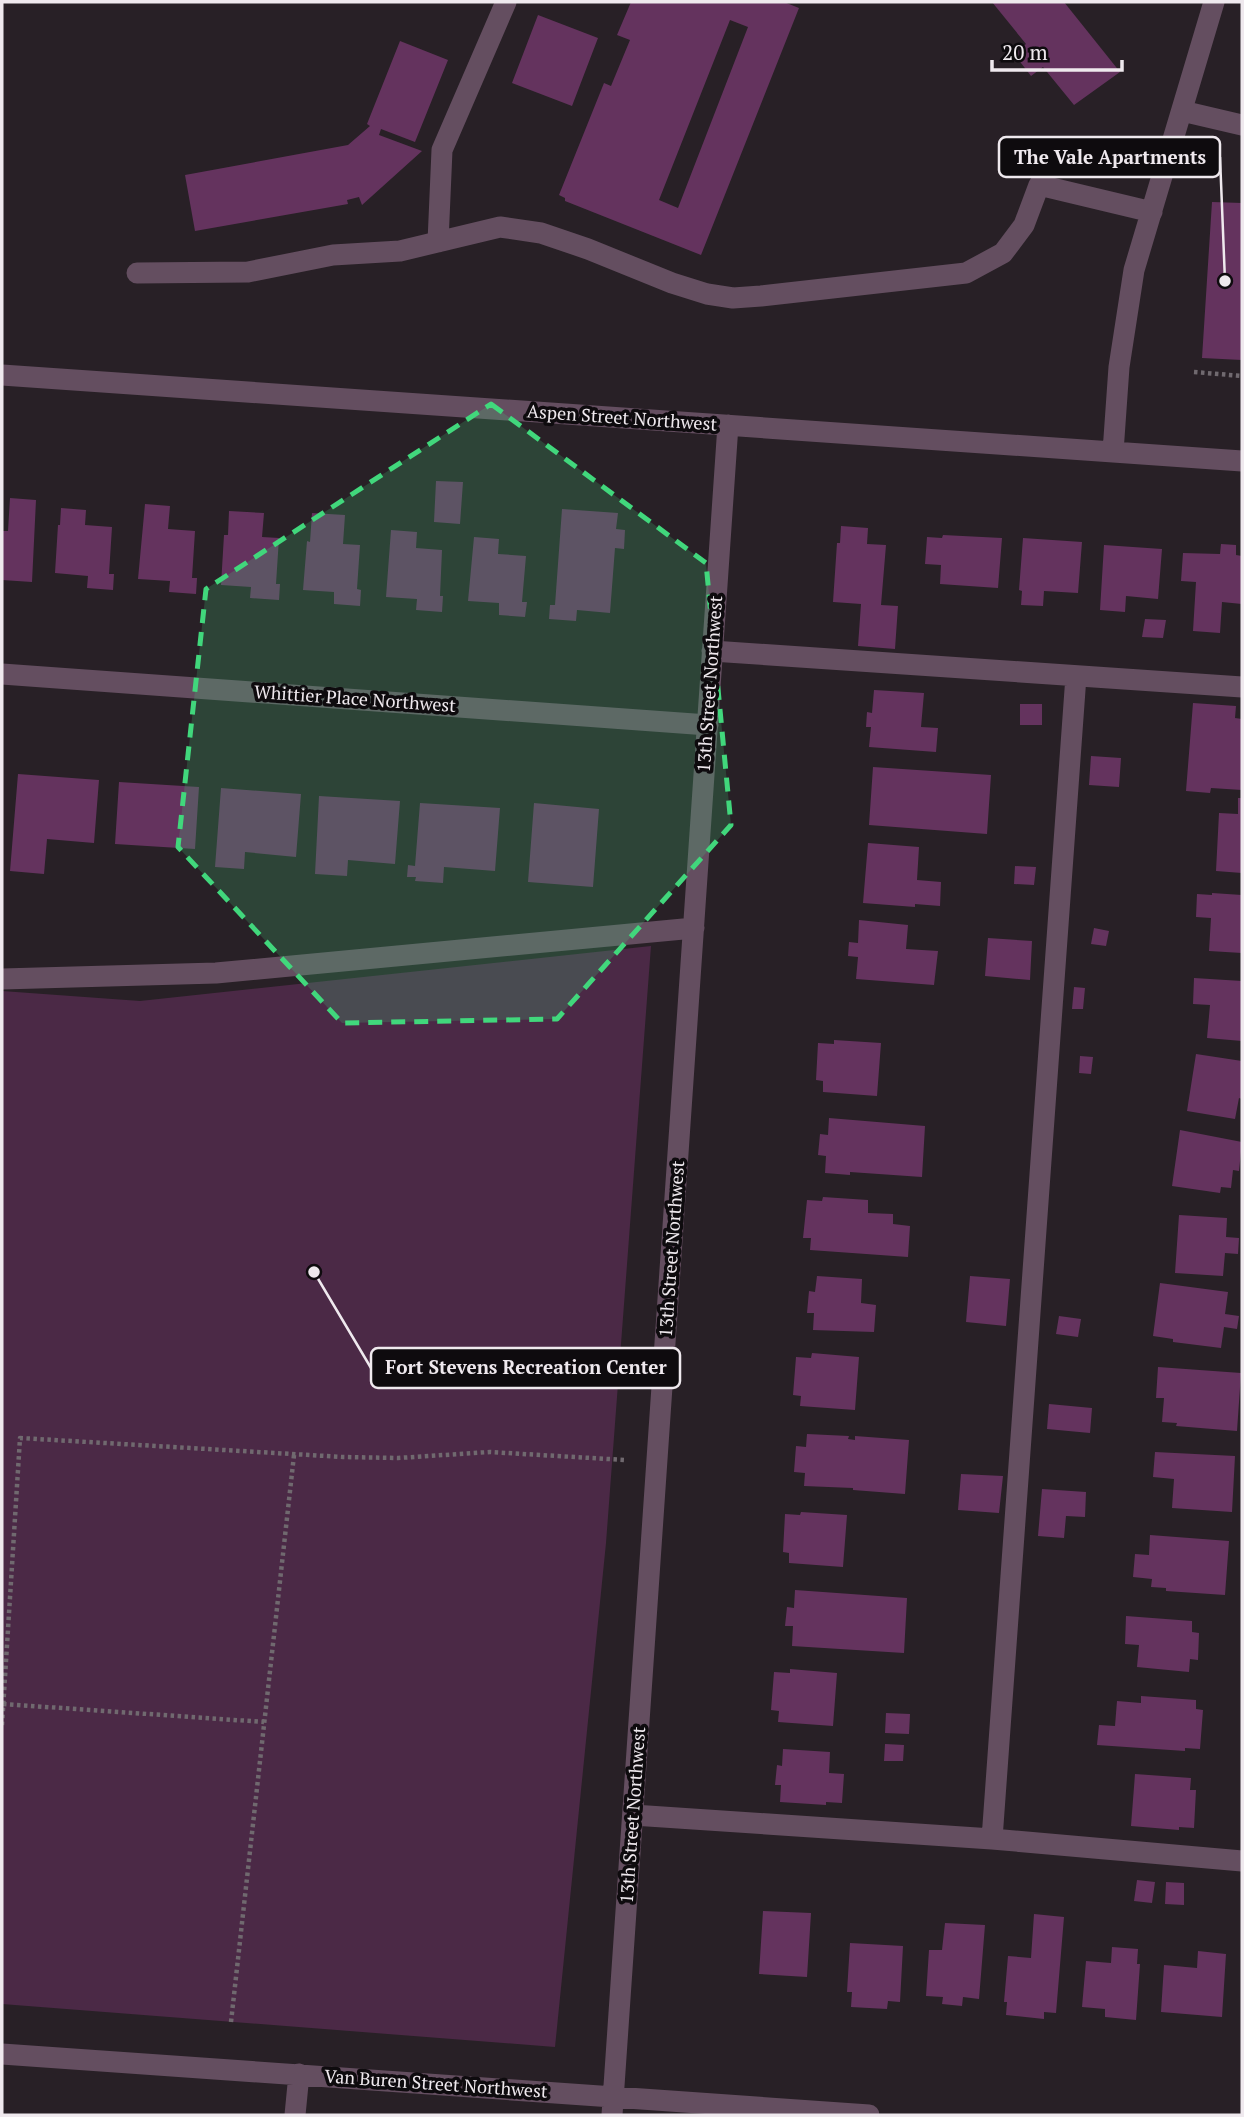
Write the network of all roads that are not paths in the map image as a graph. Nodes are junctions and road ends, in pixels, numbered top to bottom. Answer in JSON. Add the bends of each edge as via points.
{"nodes":[{"id":1,"x":506,"y":2,"type":"edge"},
{"id":2,"x":1214,"y":2,"type":"edge"},
{"id":3,"x":1182,"y":111,"type":"junction"},
{"id":4,"x":1242,"y":125,"type":"edge"},
{"id":5,"x":1152,"y":212,"type":"junction"},
{"id":6,"x":438,"y":242,"type":"junction"},
{"id":7,"x":137,"y":273,"type":"dead end"},
{"id":8,"x":2,"y":375,"type":"edge"},
{"id":9,"x":728,"y":425,"type":"junction"},
{"id":10,"x":1113,"y":452,"type":"junction"},
{"id":11,"x":1242,"y":461,"type":"edge"},
{"id":12,"x":712,"y":651,"type":"junction"},
{"id":13,"x":2,"y":674,"type":"edge"},
{"id":14,"x":1076,"y":676,"type":"junction"},
{"id":15,"x":1242,"y":687,"type":"edge"},
{"id":16,"x":708,"y":725,"type":"junction"},
{"id":17,"x":694,"y":928,"type":"junction"},
{"id":18,"x":2,"y":979,"type":"edge"},
{"id":19,"x":633,"y":1815,"type":"junction"},
{"id":20,"x":992,"y":1839,"type":"junction"},
{"id":21,"x":1242,"y":1861,"type":"edge"},
{"id":22,"x":2,"y":2054,"type":"edge"},
{"id":23,"x":299,"y":2074,"type":"junction"},
{"id":24,"x":613,"y":2106,"type":"edge"},
{"id":25,"x":295,"y":2115,"type":"edge"},
{"id":26,"x":869,"y":2115,"type":"edge"}],
"edges":[{"from":1,"to":6,"type":"street","via":[[442,150]]},
{"from":2,"to":3,"type":"street"},
{"from":3,"to":4,"type":"street"},
{"from":3,"to":5,"type":"street"},
{"from":5,"to":6,"type":"street","via":[[1039,185],[1024,225],[1003,253],[967,273],[733,298],[672,283],[541,233],[500,227]]},
{"from":5,"to":10,"type":"street","via":[[1134,270],[1123,335]]},
{"from":6,"to":7,"type":"street","via":[[401,251],[333,255],[248,272]]},
{"from":8,"to":9,"type":"street","name":"Aspen Street Northwest"},
{"from":9,"to":10,"type":"street","name":"Aspen Street Northwest"},
{"from":9,"to":12,"type":"street","name":"13th Street Northwest"},
{"from":10,"to":11,"type":"street","name":"Aspen Street Northwest"},
{"from":12,"to":14,"type":"street"},
{"from":12,"to":16,"type":"street","name":"13th Street Northwest"},
{"from":13,"to":16,"type":"street","name":"Whittier Place Northwest"},
{"from":14,"to":15,"type":"street"},
{"from":14,"to":20,"type":"street"},
{"from":16,"to":17,"type":"street","name":"13th Street Northwest"},
{"from":17,"to":18,"type":"street","via":[[216,973]]},
{"from":17,"to":19,"type":"street","name":"13th Street Northwest"},
{"from":19,"to":20,"type":"street"},
{"from":19,"to":24,"type":"street","name":"13th Street Northwest"},
{"from":20,"to":21,"type":"street"},
{"from":22,"to":23,"type":"street","name":"Van Buren Street Northwest"},
{"from":23,"to":24,"type":"street","name":"Van Buren Street Northwest"},
{"from":23,"to":25,"type":"street"},
{"from":24,"to":26,"type":"street","name":"Van Buren Street Northwest"}]}
